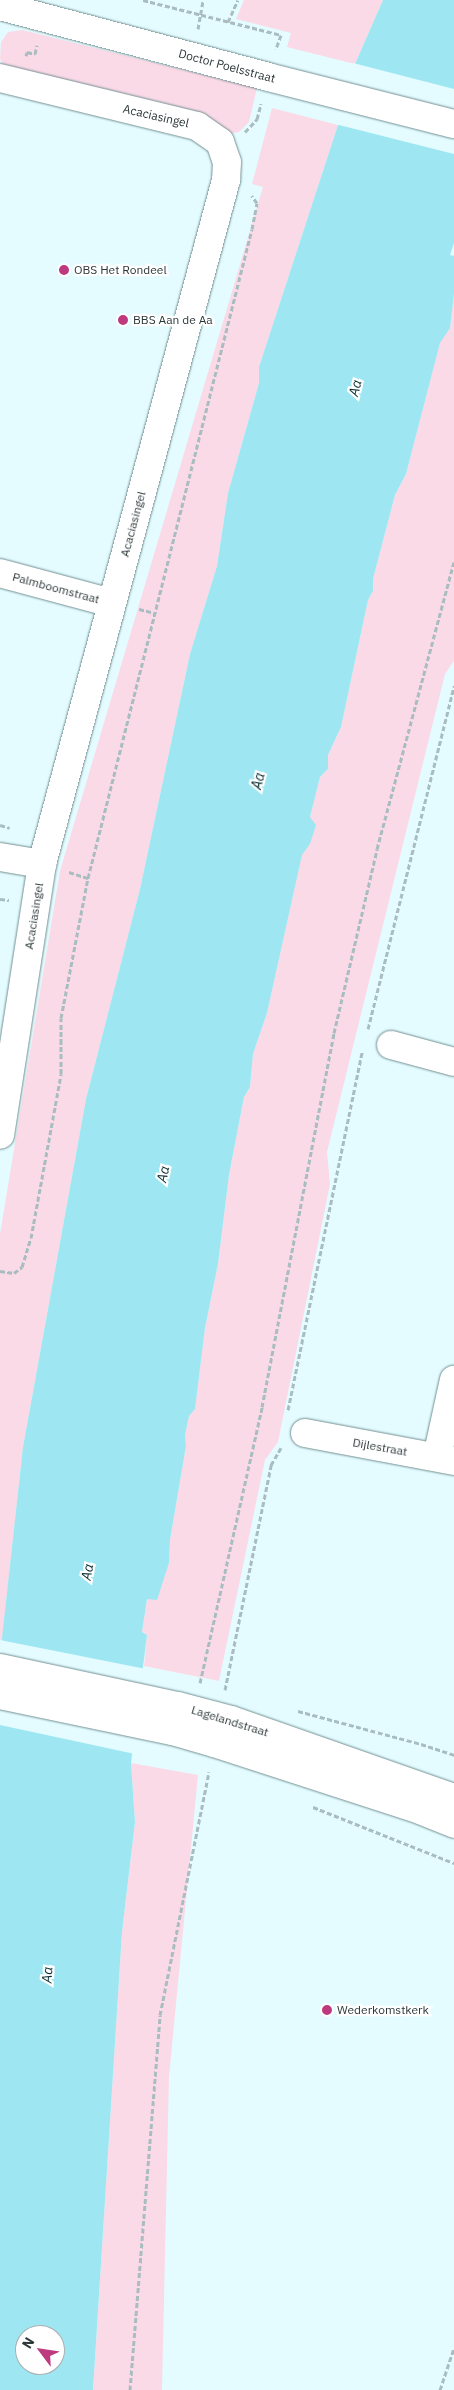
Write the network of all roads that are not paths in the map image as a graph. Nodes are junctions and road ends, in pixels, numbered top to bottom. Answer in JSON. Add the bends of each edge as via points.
{"nodes":[{"id":1,"x":2,"y":7,"type":"edge"},
{"id":2,"x":0,"y":78,"type":"edge"},
{"id":3,"x":454,"y":124,"type":"edge"},
{"id":4,"x":0,"y":573,"type":"edge"},
{"id":5,"x":111,"y":603,"type":"junction"},
{"id":6,"x":0,"y":857,"type":"edge"},
{"id":7,"x":42,"y":864,"type":"junction"},
{"id":8,"x":392,"y":1046,"type":"dead end"},
{"id":9,"x":454,"y":1062,"type":"edge"},
{"id":10,"x":0,"y":1135,"type":"edge"},
{"id":11,"x":454,"y":1380,"type":"edge"},
{"id":12,"x":291,"y":1431,"type":"road end"},
{"id":13,"x":446,"y":1459,"type":"edge"},
{"id":14,"x":0,"y":1668,"type":"edge"},
{"id":15,"x":0,"y":1695,"type":"edge"},
{"id":16,"x":176,"y":1719,"type":"junction"},
{"id":17,"x":217,"y":1730,"type":"junction"},
{"id":18,"x":454,"y":1798,"type":"edge"},
{"id":19,"x":454,"y":1824,"type":"edge"}],
"edges":[{"from":1,"to":3,"type":"street","name":"Doctor Poelsstraat"},
{"from":2,"to":5,"type":"street","name":"Acaciasingel","via":[[197,126],[220,142],[227,162],[226,180]]},
{"from":4,"to":5,"type":"street","name":"Palmboomstraat"},
{"from":5,"to":7,"type":"street","name":"Acaciasingel"},
{"from":6,"to":7,"type":"street"},
{"from":7,"to":10,"type":"street","name":"Acaciasingel"},
{"from":8,"to":9,"type":"street"},
{"from":11,"to":13,"type":"street"},
{"from":12,"to":13,"type":"street","name":"Dijlestraat"},
{"from":14,"to":16,"type":"street","name":"Lagelandstraat"},
{"from":15,"to":16,"type":"street","name":"Lagelandstraat"},
{"from":16,"to":17,"type":"street","name":"Lagelandstraat"},
{"from":17,"to":18,"type":"street","name":"Lagelandstraat"},
{"from":17,"to":19,"type":"street","name":"Lagelandstraat"}]}
